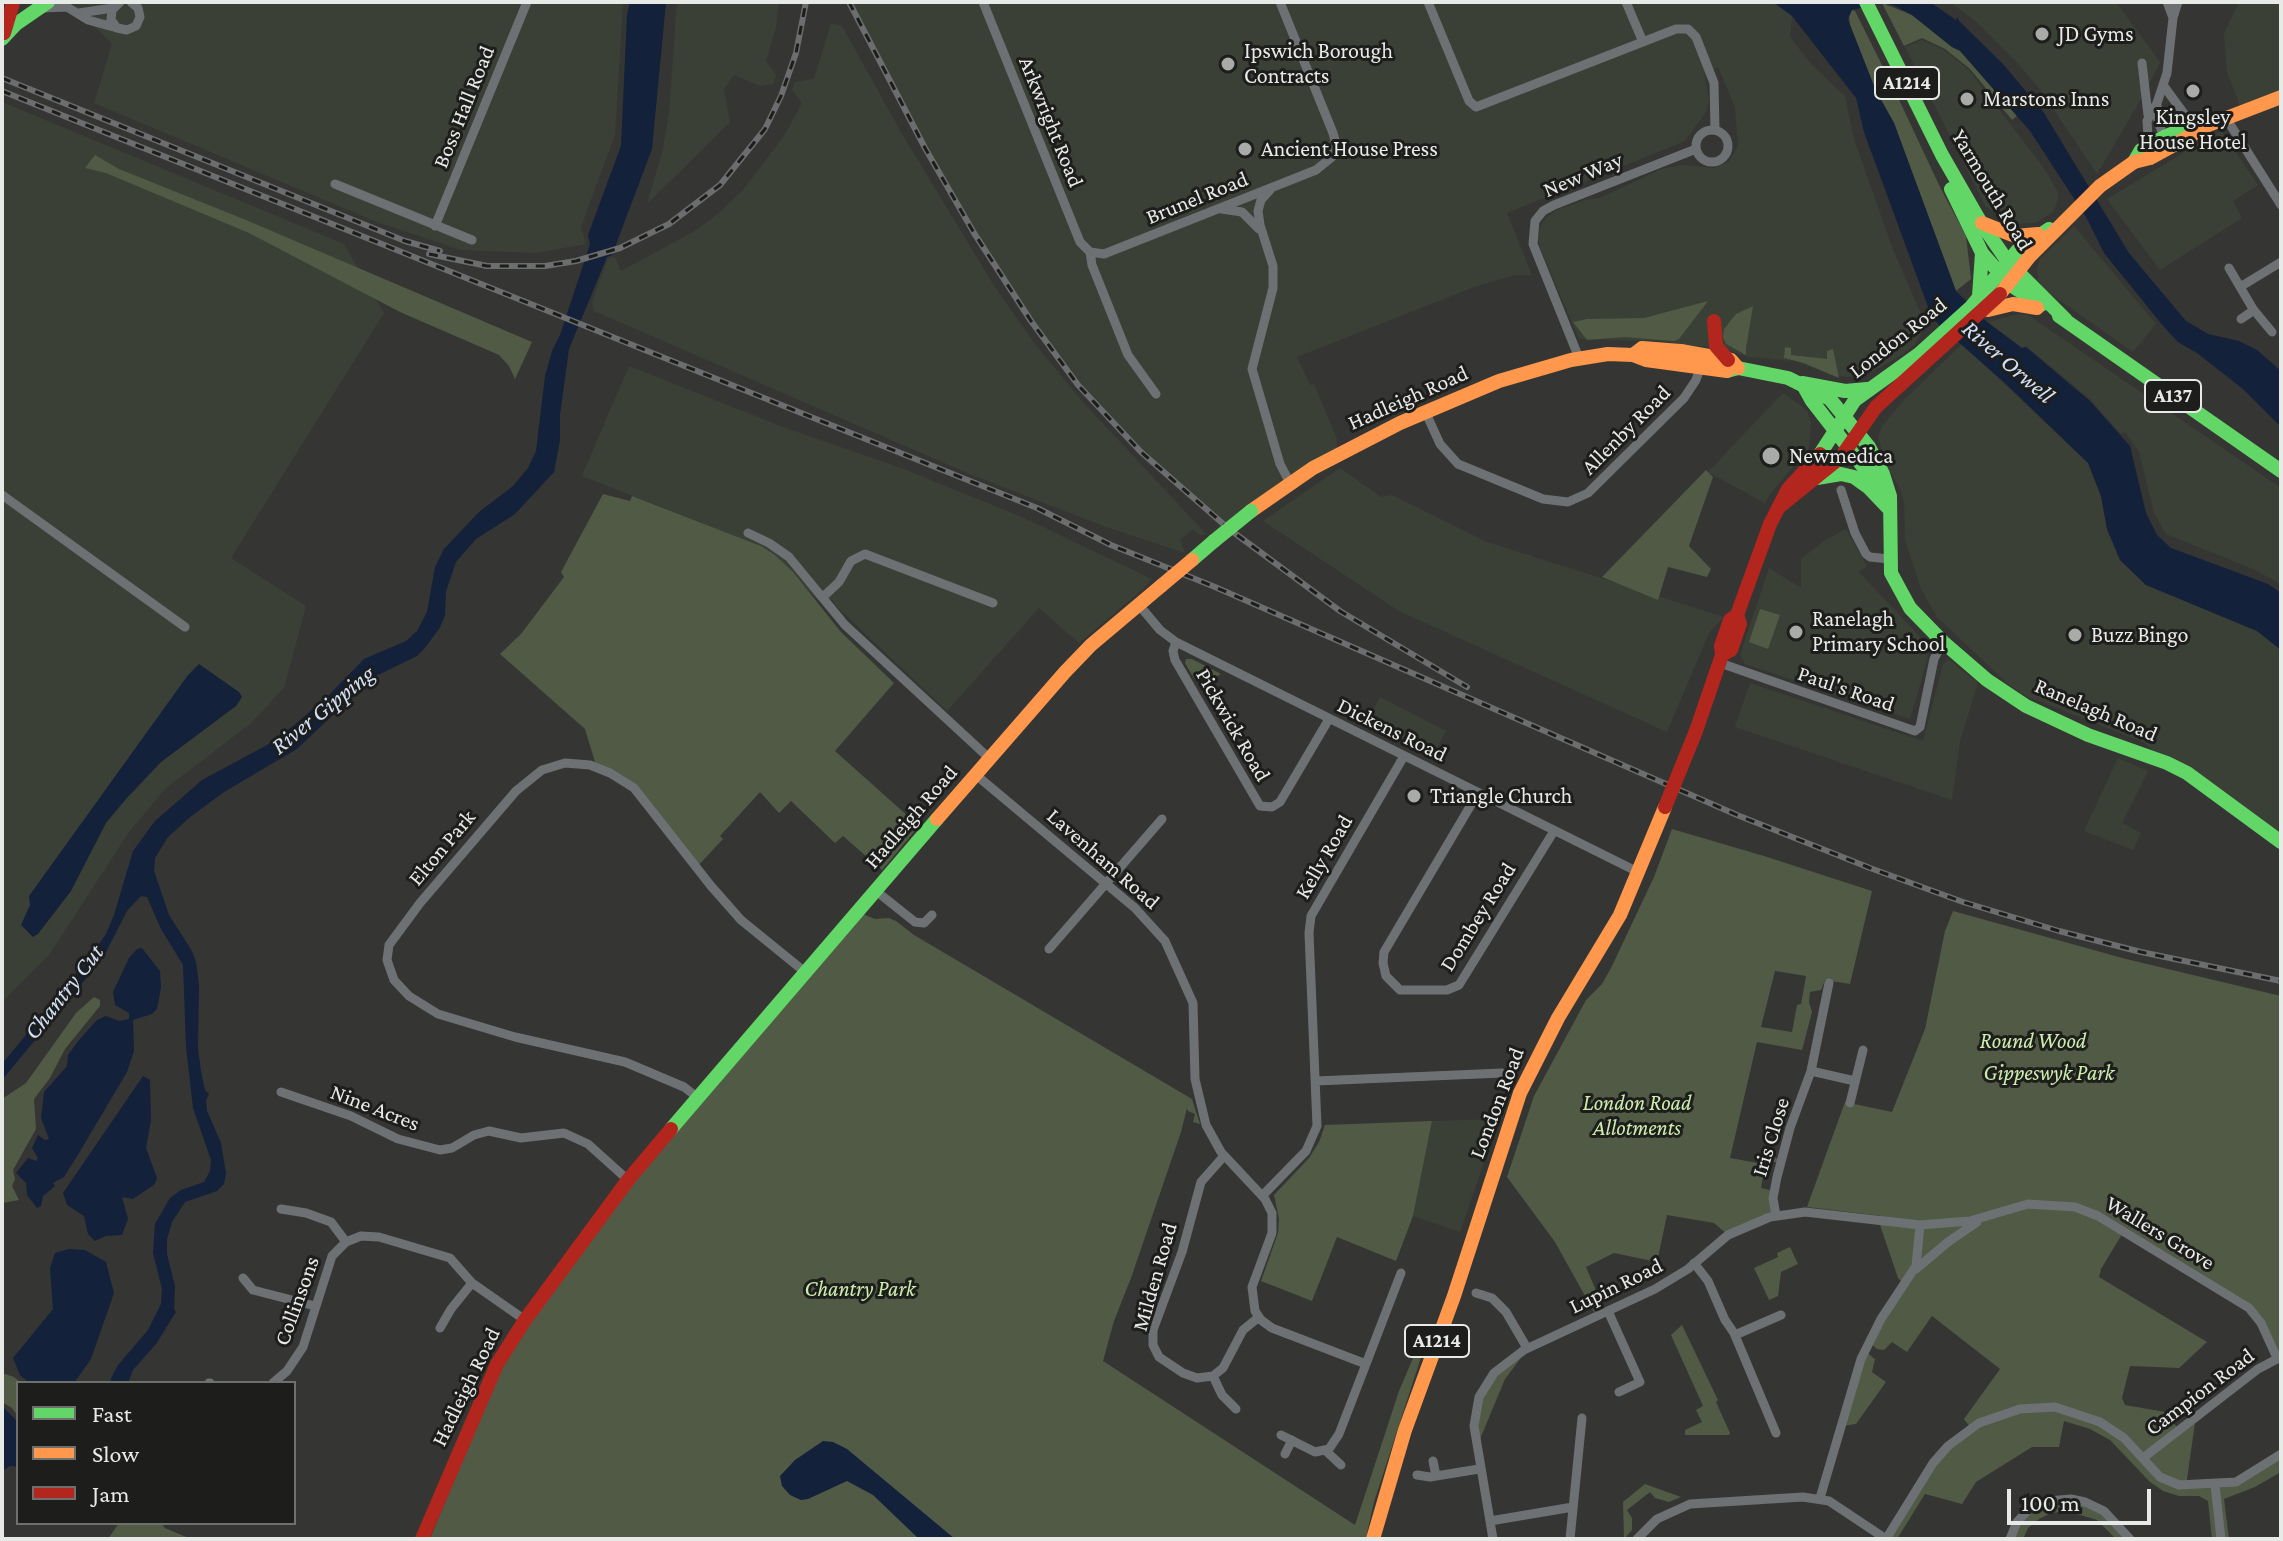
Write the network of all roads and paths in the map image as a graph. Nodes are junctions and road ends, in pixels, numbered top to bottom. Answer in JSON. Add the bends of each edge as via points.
{"nodes":[{"id":1,"x":13,"y":2,"type":"edge"},
{"id":2,"x":527,"y":2,"type":"edge"},
{"id":3,"x":983,"y":2,"type":"edge"},
{"id":4,"x":1280,"y":2,"type":"edge"},
{"id":5,"x":1428,"y":2,"type":"edge"},
{"id":6,"x":1626,"y":2,"type":"edge"},
{"id":7,"x":2167,"y":2,"type":"edge"},
{"id":8,"x":2178,"y":2,"type":"edge"},
{"id":9,"x":117,"y":4,"type":"edge"},
{"id":10,"x":136,"y":4,"type":"edge"},
{"id":11,"x":65,"y":5,"type":"edge"},
{"id":12,"x":41,"y":7,"type":"edge"},
{"id":13,"x":1868,"y":7,"type":"edge"},
{"id":14,"x":79,"y":13,"type":"junction"},
{"id":15,"x":2173,"y":18,"type":"junction"},
{"id":16,"x":117,"y":28,"type":"junction"},
{"id":17,"x":2,"y":38,"type":"edge"},
{"id":18,"x":1643,"y":42,"type":"junction"},
{"id":19,"x":2142,"y":63,"type":"dead end"},
{"id":20,"x":2163,"y":85,"type":"junction"},
{"id":21,"x":2281,"y":97,"type":"edge"},
{"id":22,"x":2157,"y":103,"type":"junction"},
{"id":23,"x":2148,"y":118,"type":"junction"},
{"id":24,"x":2226,"y":118,"type":"junction"},
{"id":25,"x":2199,"y":128,"type":"junction"},
{"id":26,"x":1715,"y":130,"type":"junction"},
{"id":27,"x":2159,"y":144,"type":"junction"},
{"id":28,"x":1696,"y":149,"type":"junction"},
{"id":29,"x":1942,"y":155,"type":"junction"},
{"id":30,"x":335,"y":184,"type":"dead end"},
{"id":31,"x":1279,"y":184,"type":"junction"},
{"id":32,"x":2281,"y":205,"type":"edge"},
{"id":33,"x":1215,"y":210,"type":"junction"},
{"id":34,"x":2064,"y":221,"type":"junction"},
{"id":35,"x":1981,"y":223,"type":"junction"},
{"id":36,"x":435,"y":226,"type":"junction"},
{"id":37,"x":2041,"y":233,"type":"junction"},
{"id":38,"x":1263,"y":236,"type":"junction"},
{"id":39,"x":472,"y":240,"type":"dead end"},
{"id":40,"x":1090,"y":252,"type":"junction"},
{"id":41,"x":1982,"y":253,"type":"junction"},
{"id":42,"x":2281,"y":262,"type":"edge"},
{"id":43,"x":2229,"y":268,"type":"dead end"},
{"id":44,"x":2008,"y":273,"type":"junction"},
{"id":45,"x":2240,"y":287,"type":"junction"},
{"id":46,"x":1977,"y":306,"type":"junction"},
{"id":47,"x":2254,"y":310,"type":"junction"},
{"id":48,"x":2241,"y":319,"type":"dead end"},
{"id":49,"x":2066,"y":320,"type":"junction"},
{"id":50,"x":1714,"y":321,"type":"dead end"},
{"id":51,"x":2272,"y":332,"type":"dead end"},
{"id":52,"x":1946,"y":338,"type":"junction"},
{"id":53,"x":1579,"y":358,"type":"junction"},
{"id":54,"x":1696,"y":360,"type":"junction"},
{"id":55,"x":1733,"y":364,"type":"junction"},
{"id":56,"x":1802,"y":383,"type":"junction"},
{"id":57,"x":1867,"y":389,"type":"junction"},
{"id":58,"x":1156,"y":394,"type":"dead end"},
{"id":59,"x":1425,"y":411,"type":"junction"},
{"id":60,"x":1844,"y":415,"type":"junction"},
{"id":61,"x":1858,"y":431,"type":"junction"},
{"id":62,"x":1834,"y":432,"type":"junction"},
{"id":63,"x":1849,"y":449,"type":"junction"},
{"id":64,"x":2281,"y":471,"type":"edge"},
{"id":65,"x":1816,"y":478,"type":"junction"},
{"id":66,"x":1290,"y":483,"type":"junction"},
{"id":67,"x":1841,"y":490,"type":"dead end"},
{"id":68,"x":2,"y":495,"type":"edge"},
{"id":69,"x":1889,"y":506,"type":"junction"},
{"id":70,"x":1779,"y":507,"type":"junction"},
{"id":71,"x":748,"y":533,"type":"dead end"},
{"id":72,"x":1889,"y":559,"type":"junction"},
{"id":73,"x":823,"y":597,"type":"junction"},
{"id":74,"x":993,"y":603,"type":"dead end"},
{"id":75,"x":1139,"y":605,"type":"junction"},
{"id":76,"x":185,"y":627,"type":"dead end"},
{"id":77,"x":1176,"y":642,"type":"junction"},
{"id":78,"x":1943,"y":642,"type":"junction"},
{"id":79,"x":1721,"y":659,"type":"junction"},
{"id":80,"x":1329,"y":719,"type":"junction"},
{"id":81,"x":1404,"y":756,"type":"junction"},
{"id":82,"x":990,"y":759,"type":"junction"},
{"id":83,"x":976,"y":775,"type":"junction"},
{"id":84,"x":1478,"y":793,"type":"junction"},
{"id":85,"x":1162,"y":819,"type":"dead end"},
{"id":86,"x":1554,"y":831,"type":"junction"},
{"id":87,"x":2281,"y":842,"type":"edge"},
{"id":88,"x":1638,"y":872,"type":"junction"},
{"id":89,"x":1106,"y":883,"type":"junction"},
{"id":90,"x":876,"y":891,"type":"junction"},
{"id":91,"x":932,"y":915,"type":"dead end"},
{"id":92,"x":1049,"y":949,"type":"dead end"},
{"id":93,"x":805,"y":972,"type":"junction"},
{"id":94,"x":1829,"y":983,"type":"dead end"},
{"id":95,"x":1863,"y":1050,"type":"dead end"},
{"id":96,"x":1811,"y":1071,"type":"junction"},
{"id":97,"x":1502,"y":1073,"type":"dead end"},
{"id":98,"x":1316,"y":1081,"type":"junction"},
{"id":99,"x":1855,"y":1081,"type":"junction"},
{"id":100,"x":281,"y":1092,"type":"dead end"},
{"id":101,"x":697,"y":1097,"type":"junction"},
{"id":102,"x":1850,"y":1103,"type":"dead end"},
{"id":103,"x":1224,"y":1156,"type":"junction"},
{"id":104,"x":628,"y":1180,"type":"junction"},
{"id":105,"x":1262,"y":1196,"type":"junction"},
{"id":106,"x":281,"y":1209,"type":"dead end"},
{"id":107,"x":1990,"y":1215,"type":"junction"},
{"id":108,"x":1776,"y":1216,"type":"junction"},
{"id":109,"x":1920,"y":1225,"type":"junction"},
{"id":110,"x":346,"y":1242,"type":"junction"},
{"id":111,"x":1694,"y":1263,"type":"junction"},
{"id":112,"x":1914,"y":1272,"type":"junction"},
{"id":113,"x":1401,"y":1273,"type":"dead end"},
{"id":114,"x":243,"y":1278,"type":"dead end"},
{"id":115,"x":472,"y":1283,"type":"junction"},
{"id":116,"x":1476,"y":1293,"type":"dead end"},
{"id":117,"x":315,"y":1306,"type":"junction"},
{"id":118,"x":1608,"y":1311,"type":"junction"},
{"id":119,"x":1781,"y":1315,"type":"dead end"},
{"id":120,"x":1259,"y":1317,"type":"junction"},
{"id":121,"x":525,"y":1320,"type":"junction"},
{"id":122,"x":440,"y":1328,"type":"dead end"},
{"id":123,"x":1735,"y":1335,"type":"junction"},
{"id":124,"x":1527,"y":1348,"type":"junction"},
{"id":125,"x":2279,"y":1358,"type":"edge"},
{"id":126,"x":1366,"y":1364,"type":"junction"},
{"id":127,"x":1213,"y":1376,"type":"junction"},
{"id":128,"x":275,"y":1381,"type":"edge"},
{"id":129,"x":1619,"y":1392,"type":"dead end"},
{"id":130,"x":1236,"y":1409,"type":"dead end"},
{"id":131,"x":1582,"y":1418,"type":"dead end"},
{"id":132,"x":1776,"y":1433,"type":"dead end"},
{"id":133,"x":1281,"y":1435,"type":"dead end"},
{"id":134,"x":1292,"y":1440,"type":"junction"},
{"id":135,"x":1326,"y":1451,"type":"junction"},
{"id":136,"x":1285,"y":1454,"type":"dead end"},
{"id":137,"x":2281,"y":1454,"type":"edge"},
{"id":138,"x":2143,"y":1458,"type":"junction"},
{"id":139,"x":1433,"y":1461,"type":"dead end"},
{"id":140,"x":1341,"y":1465,"type":"dead end"},
{"id":141,"x":1479,"y":1469,"type":"junction"},
{"id":142,"x":1417,"y":1475,"type":"dead end"},
{"id":143,"x":1436,"y":1476,"type":"junction"},
{"id":144,"x":2215,"y":1485,"type":"junction"},
{"id":145,"x":1820,"y":1498,"type":"junction"},
{"id":146,"x":1573,"y":1507,"type":"junction"},
{"id":147,"x":1490,"y":1521,"type":"junction"},
{"id":148,"x":422,"y":1539,"type":"edge"},
{"id":149,"x":1373,"y":1539,"type":"edge"},
{"id":150,"x":1493,"y":1539,"type":"edge"},
{"id":151,"x":1570,"y":1539,"type":"edge"},
{"id":152,"x":1637,"y":1539,"type":"edge"},
{"id":153,"x":1886,"y":1539,"type":"edge"},
{"id":154,"x":2010,"y":1539,"type":"edge"},
{"id":155,"x":2130,"y":1539,"type":"edge"},
{"id":156,"x":2221,"y":1539,"type":"edge"}],
"edges":[{"from":1,"to":12,"type":"main road","via":[[18,8]]},
{"from":1,"to":17,"type":"main road"},
{"from":2,"to":36,"type":"street","name":"Boss Hall Road"},
{"from":3,"to":40,"type":"street","name":"Arkwright Road","via":[[1080,242]]},
{"from":4,"to":31,"type":"street","name":"Brunel Road","via":[[1335,140],[1332,157],[1316,170]]},
{"from":5,"to":18,"type":"street","via":[[1476,107]]},
{"from":6,"to":18,"type":"street"},
{"from":7,"to":15,"type":"street"},
{"from":8,"to":15,"type":"street"},
{"from":9,"to":14,"type":"street"},
{"from":9,"to":16,"type":"street","via":[[111,20]]},
{"from":10,"to":16,"type":"street","via":[[136,26]]},
{"from":11,"to":12,"type":"street"},
{"from":11,"to":14,"type":"street"},
{"from":12,"to":17,"type":"main road"},
{"from":13,"to":29,"type":"main road","name":"Yarmouth Road","number":"A1214"},
{"from":14,"to":16,"type":"street"},
{"from":15,"to":20,"type":"street"},
{"from":18,"to":26,"type":"street","via":[[1681,28],[1694,33],[1714,83]]},
{"from":19,"to":23,"type":"street"},
{"from":20,"to":22,"type":"street"},
{"from":20,"to":25,"type":"street"},
{"from":21,"to":24,"type":"main road","name":"London Road"},
{"from":22,"to":23,"type":"street"},
{"from":22,"to":27,"type":"street"},
{"from":23,"to":27,"type":"street","via":[[2147,129]]},
{"from":24,"to":25,"type":"main road","name":"London Road"},
{"from":24,"to":32,"type":"street"},
{"from":25,"to":27,"type":"main road","name":"London Road"},
{"from":26,"to":28,"type":"street","name":"New Way","via":[[1702,133]]},
{"from":26,"to":28,"type":"street","name":"New Way","via":[[1728,142],[1722,159],[1709,162]]},
{"from":27,"to":34,"type":"main road","name":"London Road","via":[[2150,158],[2134,162]]},
{"from":28,"to":53,"type":"street","name":"New Way","via":[[1554,205],[1535,221],[1533,244]]},
{"from":29,"to":35,"type":"main road","name":"Yarmouth Road","number":"A1214"},
{"from":29,"to":41,"type":"main road","number":"A1214","via":[[1941,167]]},
{"from":30,"to":36,"type":"street"},
{"from":31,"to":33,"type":"street","name":"Brunel Road"},
{"from":31,"to":38,"type":"street","via":[[1259,206]]},
{"from":33,"to":38,"type":"street","via":[[1242,212]]},
{"from":33,"to":40,"type":"street","name":"Brunel Road","via":[[1112,252]]},
{"from":34,"to":37,"type":"main road","name":"London Road"},
{"from":34,"to":44,"type":"main road","name":"London Road"},
{"from":35,"to":37,"type":"main road","via":[[2015,236]]},
{"from":35,"to":44,"type":"main road","name":"Yarmouth Road","number":"A1214"},
{"from":36,"to":39,"type":"street"},
{"from":37,"to":44,"type":"main road","name":"London Road","via":[[2017,251]]},
{"from":38,"to":66,"type":"street","via":[[1273,266],[1273,288],[1252,369]]},
{"from":40,"to":58,"type":"street","name":"Arkwright Road","via":[[1128,355]]},
{"from":41,"to":44,"type":"main road","number":"A1214"},
{"from":41,"to":46,"type":"main road"},
{"from":42,"to":45,"type":"street"},
{"from":43,"to":45,"type":"street"},
{"from":44,"to":46,"type":"main road","name":"London Road"},
{"from":44,"to":49,"type":"main road","number":"A137"},
{"from":45,"to":47,"type":"street"},
{"from":46,"to":49,"type":"main road","via":[[2021,304]]},
{"from":46,"to":52,"type":"main road","name":"London Road"},
{"from":47,"to":48,"type":"street"},
{"from":47,"to":51,"type":"street"},
{"from":49,"to":64,"type":"main road","number":"A137"},
{"from":50,"to":55,"type":"main road","via":[[1716,346]]},
{"from":52,"to":57,"type":"main road","name":"London Road"},
{"from":52,"to":61,"type":"main road","name":"London Road"},
{"from":53,"to":54,"type":"main road","name":"Hadleigh Road","via":[[1633,355],[1642,348]]},
{"from":53,"to":59,"type":"main road","name":"Hadleigh Road","via":[[1511,377]]},
{"from":54,"to":55,"type":"main road","name":"Hadleigh Road"},
{"from":54,"to":59,"type":"street","name":"Allenby Road","via":[[1684,398],[1596,485],[1563,502],[1458,464],[1440,444]]},
{"from":55,"to":56,"type":"main road","name":"Hadleigh Road"},
{"from":56,"to":57,"type":"main road","via":[[1845,391]]},
{"from":56,"to":60,"type":"main road","name":"Hadleigh Road","via":[[1830,399]]},
{"from":56,"to":62,"type":"main road"},
{"from":57,"to":60,"type":"main road","name":"London Road"},
{"from":59,"to":66,"type":"main road","name":"Hadleigh Road"},
{"from":60,"to":61,"type":"main road","name":"Hadleigh Road"},
{"from":60,"to":62,"type":"main road","name":"London Road"},
{"from":61,"to":63,"type":"main road","name":"London Road"},
{"from":61,"to":69,"type":"main road","name":"Ranelagh Road","via":[[1883,474]]},
{"from":62,"to":63,"type":"main road"},
{"from":62,"to":70,"type":"main road","name":"London Road"},
{"from":63,"to":65,"type":"main road","name":"London Road"},
{"from":63,"to":69,"type":"main road"},
{"from":65,"to":69,"type":"main road","via":[[1854,477]]},
{"from":65,"to":70,"type":"main road","name":"London Road"},
{"from":66,"to":75,"type":"main road","name":"Hadleigh Road","bridge":true},
{"from":67,"to":72,"type":"street","via":[[1866,554]]},
{"from":68,"to":76,"type":"street"},
{"from":69,"to":72,"type":"main road","name":"Ranelagh Road"},
{"from":70,"to":79,"type":"main road","name":"London Road","via":[[1737,615],[1740,624],[1731,650]]},
{"from":71,"to":73,"type":"street","via":[[789,557]]},
{"from":72,"to":78,"type":"main road","name":"Ranelagh Road","via":[[1902,597]]},
{"from":73,"to":74,"type":"street","via":[[851,561],[865,554]]},
{"from":73,"to":82,"type":"street","via":[[861,641]]},
{"from":75,"to":77,"type":"street","name":"Dickens Road"},
{"from":75,"to":82,"type":"main road","name":"Hadleigh Road","via":[[1077,659]]},
{"from":77,"to":80,"type":"street","name":"Dickens Road"},
{"from":77,"to":80,"type":"street","name":"Pickwick Road","via":[[1175,660],[1260,806],[1280,802]]},
{"from":78,"to":79,"type":"street","name":"Paul's Road","via":[[1934,659],[1920,727],[1912,731]]},
{"from":78,"to":87,"type":"main road","name":"Ranelagh Road","via":[[2026,706],[2187,773]]},
{"from":79,"to":88,"type":"main road","name":"London Road","number":"A1214","bridge":true},
{"from":80,"to":81,"type":"street","name":"Dickens Road"},
{"from":81,"to":84,"type":"street","name":"Dickens Road"},
{"from":81,"to":98,"type":"street","name":"Kelly Road","via":[[1311,916]]},
{"from":82,"to":83,"type":"main road","name":"Hadleigh Road"},
{"from":83,"to":89,"type":"street","name":"Lavenham Road"},
{"from":83,"to":90,"type":"main road","name":"Hadleigh Road"},
{"from":84,"to":86,"type":"street","name":"Dickens Road"},
{"from":84,"to":86,"type":"street","name":"Dombey Road","via":[[1384,952],[1388,980],[1400,990],[1450,990],[1462,982]]},
{"from":85,"to":89,"type":"street"},
{"from":86,"to":88,"type":"street","name":"Dickens Road"},
{"from":88,"to":149,"type":"main road","name":"London Road","number":"A1214","via":[[1620,915],[1520,1093]]},
{"from":89,"to":92,"type":"street"},
{"from":89,"to":103,"type":"street","name":"Lavenham Road","via":[[1160,934],[1191,994],[1198,1099]]},
{"from":90,"to":91,"type":"street","via":[[915,922],[924,923]]},
{"from":90,"to":93,"type":"main road","name":"Hadleigh Road"},
{"from":93,"to":101,"type":"main road","name":"Hadleigh Road"},
{"from":93,"to":101,"type":"street","name":"Elton Park","via":[[741,920],[634,788],[590,765],[565,763],[542,770],[516,791],[389,945],[387,960],[394,980],[438,1014],[625,1062]]},
{"from":94,"to":96,"type":"street","name":"Iris Close"},
{"from":95,"to":99,"type":"street"},
{"from":96,"to":99,"type":"street"},
{"from":96,"to":108,"type":"street","name":"Iris Close","via":[[1777,1177]]},
{"from":97,"to":98,"type":"street"},
{"from":98,"to":105,"type":"street","name":"Kelly Road","via":[[1318,1120],[1312,1143]]},
{"from":99,"to":102,"type":"street"},
{"from":100,"to":104,"type":"street","name":"Nine Acres","via":[[432,1149],[452,1148],[484,1132],[521,1138],[554,1132],[572,1135]]},
{"from":101,"to":104,"type":"main road","name":"Hadleigh Road"},
{"from":103,"to":105,"type":"street","name":"Lavenham Road"},
{"from":103,"to":127,"type":"street","name":"Milden Road","via":[[1199,1186],[1152,1336],[1158,1355],[1174,1368],[1192,1377]]},
{"from":104,"to":121,"type":"main road","name":"Hadleigh Road"},
{"from":105,"to":120,"type":"street","via":[[1273,1223],[1252,1287]]},
{"from":106,"to":110,"type":"street","via":[[331,1222]]},
{"from":107,"to":109,"type":"street","name":"Wallers Grove"},
{"from":107,"to":112,"type":"street","name":"Wallers Grove"},
{"from":107,"to":125,"type":"street","name":"Wallers Grove","via":[[2037,1203],[2098,1216],[2249,1308]]},
{"from":108,"to":109,"type":"street","name":"Lupin Road","via":[[1805,1212]]},
{"from":108,"to":111,"type":"street","name":"Lupin Road","via":[[1728,1235]]},
{"from":109,"to":112,"type":"street","name":"Wallers Grove"},
{"from":110,"to":115,"type":"street","name":"Collinsons","via":[[371,1236],[443,1255]]},
{"from":110,"to":117,"type":"street","name":"Collinsons","via":[[332,1256]]},
{"from":111,"to":118,"type":"street","name":"Lupin Road","via":[[1662,1286]]},
{"from":111,"to":123,"type":"street"},
{"from":112,"to":145,"type":"street","name":"Wallers Grove","via":[[1861,1359]]},
{"from":113,"to":126,"type":"street"},
{"from":114,"to":117,"type":"street","via":[[253,1290]]},
{"from":115,"to":121,"type":"street","name":"Collinsons"},
{"from":115,"to":122,"type":"street"},
{"from":116,"to":124,"type":"street","via":[[1492,1298],[1509,1315]]},
{"from":117,"to":128,"type":"street","name":"Collinsons","via":[[300,1353]]},
{"from":118,"to":124,"type":"street","name":"Lupin Road"},
{"from":118,"to":129,"type":"street","via":[[1640,1382]]},
{"from":119,"to":123,"type":"street"},
{"from":120,"to":126,"type":"street","via":[[1272,1328]]},
{"from":120,"to":127,"type":"street","via":[[1244,1328]]},
{"from":121,"to":148,"type":"main road","name":"Hadleigh Road","via":[[482,1394]]},
{"from":123,"to":132,"type":"street"},
{"from":124,"to":141,"type":"street","name":"Lupin Road","via":[[1498,1369],[1479,1397],[1474,1430]]},
{"from":125,"to":138,"type":"street","name":"Campion Road"},
{"from":126,"to":135,"type":"street","via":[[1339,1434]]},
{"from":127,"to":130,"type":"street"},
{"from":131,"to":146,"type":"street"},
{"from":133,"to":134,"type":"street"},
{"from":134,"to":135,"type":"street","via":[[1315,1452]]},
{"from":134,"to":136,"type":"street"},
{"from":135,"to":140,"type":"street"},
{"from":137,"to":144,"type":"street","via":[[2242,1480]]},
{"from":138,"to":144,"type":"street","via":[[2172,1483]]},
{"from":138,"to":153,"type":"street","via":[[2112,1429],[2075,1412],[2043,1406],[1997,1415],[1970,1428],[1939,1455]]},
{"from":139,"to":143,"type":"street"},
{"from":141,"to":143,"type":"street"},
{"from":141,"to":147,"type":"street","name":"Lupin Road"},
{"from":142,"to":143,"type":"street"},
{"from":144,"to":156,"type":"street"},
{"from":145,"to":152,"type":"street","via":[[1690,1504],[1657,1519]]},
{"from":145,"to":153,"type":"street"},
{"from":146,"to":147,"type":"street"},
{"from":146,"to":151,"type":"street"},
{"from":147,"to":150,"type":"street","name":"Lupin Road"},
{"from":154,"to":155,"type":"street","via":[[2029,1509],[2071,1499],[2104,1511]]}]}
